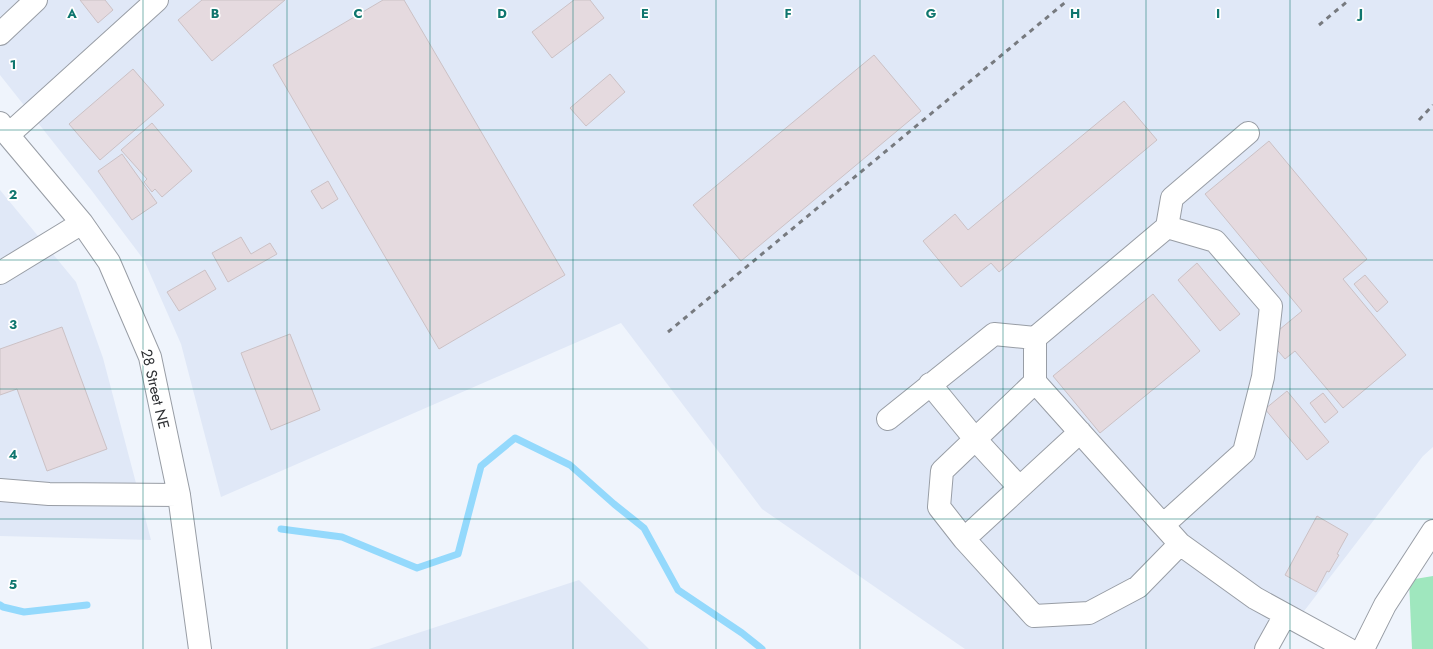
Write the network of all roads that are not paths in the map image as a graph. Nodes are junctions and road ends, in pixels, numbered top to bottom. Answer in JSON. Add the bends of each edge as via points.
{"nodes":[{"id":1,"x":36,"y":0,"type":"edge"},
{"id":2,"x":157,"y":0,"type":"edge"},
{"id":3,"x":0,"y":34,"type":"edge"},
{"id":4,"x":4,"y":129,"type":"edge"},
{"id":5,"x":1248,"y":133,"type":"dead end"},
{"id":6,"x":82,"y":223,"type":"junction"},
{"id":7,"x":1167,"y":227,"type":"junction"},
{"id":8,"x":0,"y":273,"type":"edge"},
{"id":9,"x":1035,"y":338,"type":"junction"},
{"id":10,"x":1035,"y":382,"type":"junction"},
{"id":11,"x":930,"y":384,"type":"junction"},
{"id":12,"x":888,"y":418,"type":"dead end"},
{"id":13,"x":1080,"y":432,"type":"junction"},
{"id":14,"x":976,"y":439,"type":"junction"},
{"id":15,"x":1019,"y":487,"type":"junction"},
{"id":16,"x":0,"y":490,"type":"edge"},
{"id":17,"x":179,"y":496,"type":"junction"},
{"id":18,"x":1163,"y":525,"type":"junction"},
{"id":19,"x":1433,"y":531,"type":"edge"},
{"id":20,"x":964,"y":539,"type":"junction"},
{"id":21,"x":1180,"y":544,"type":"junction"},
{"id":22,"x":1284,"y":615,"type":"junction"},
{"id":23,"x":200,"y":649,"type":"edge"},
{"id":24,"x":1266,"y":649,"type":"edge"},
{"id":25,"x":1348,"y":649,"type":"edge"},
{"id":26,"x":1363,"y":649,"type":"edge"}],
"edges":[{"from":1,"to":3,"type":"street"},
{"from":2,"to":4,"type":"street"},
{"from":4,"to":6,"type":"street","name":"28 Street NE"},
{"from":5,"to":7,"type":"street","via":[[1172,198]]},
{"from":6,"to":8,"type":"street"},
{"from":6,"to":17,"type":"street","name":"28 Street NE","via":[[109,262],[150,357]]},
{"from":7,"to":9,"type":"street"},
{"from":7,"to":18,"type":"street","via":[[1215,241],[1270,306],[1263,377],[1244,452]]},
{"from":9,"to":10,"type":"street"},
{"from":9,"to":11,"type":"street","via":[[994,334]]},
{"from":10,"to":13,"type":"street"},
{"from":10,"to":14,"type":"street"},
{"from":11,"to":12,"type":"street"},
{"from":11,"to":14,"type":"street"},
{"from":13,"to":15,"type":"street"},
{"from":13,"to":18,"type":"street"},
{"from":14,"to":15,"type":"street"},
{"from":14,"to":20,"type":"street","via":[[942,471],[939,508]]},
{"from":15,"to":20,"type":"street"},
{"from":16,"to":17,"type":"street","via":[[49,494]]},
{"from":17,"to":23,"type":"street","name":"28 Street NE"},
{"from":18,"to":21,"type":"street"},
{"from":19,"to":26,"type":"street","via":[[1384,605]]},
{"from":20,"to":21,"type":"street","via":[[1034,616],[1089,614],[1138,587]]},
{"from":21,"to":22,"type":"street","via":[[1255,598]]},
{"from":22,"to":24,"type":"street"},
{"from":22,"to":25,"type":"street"}]}
